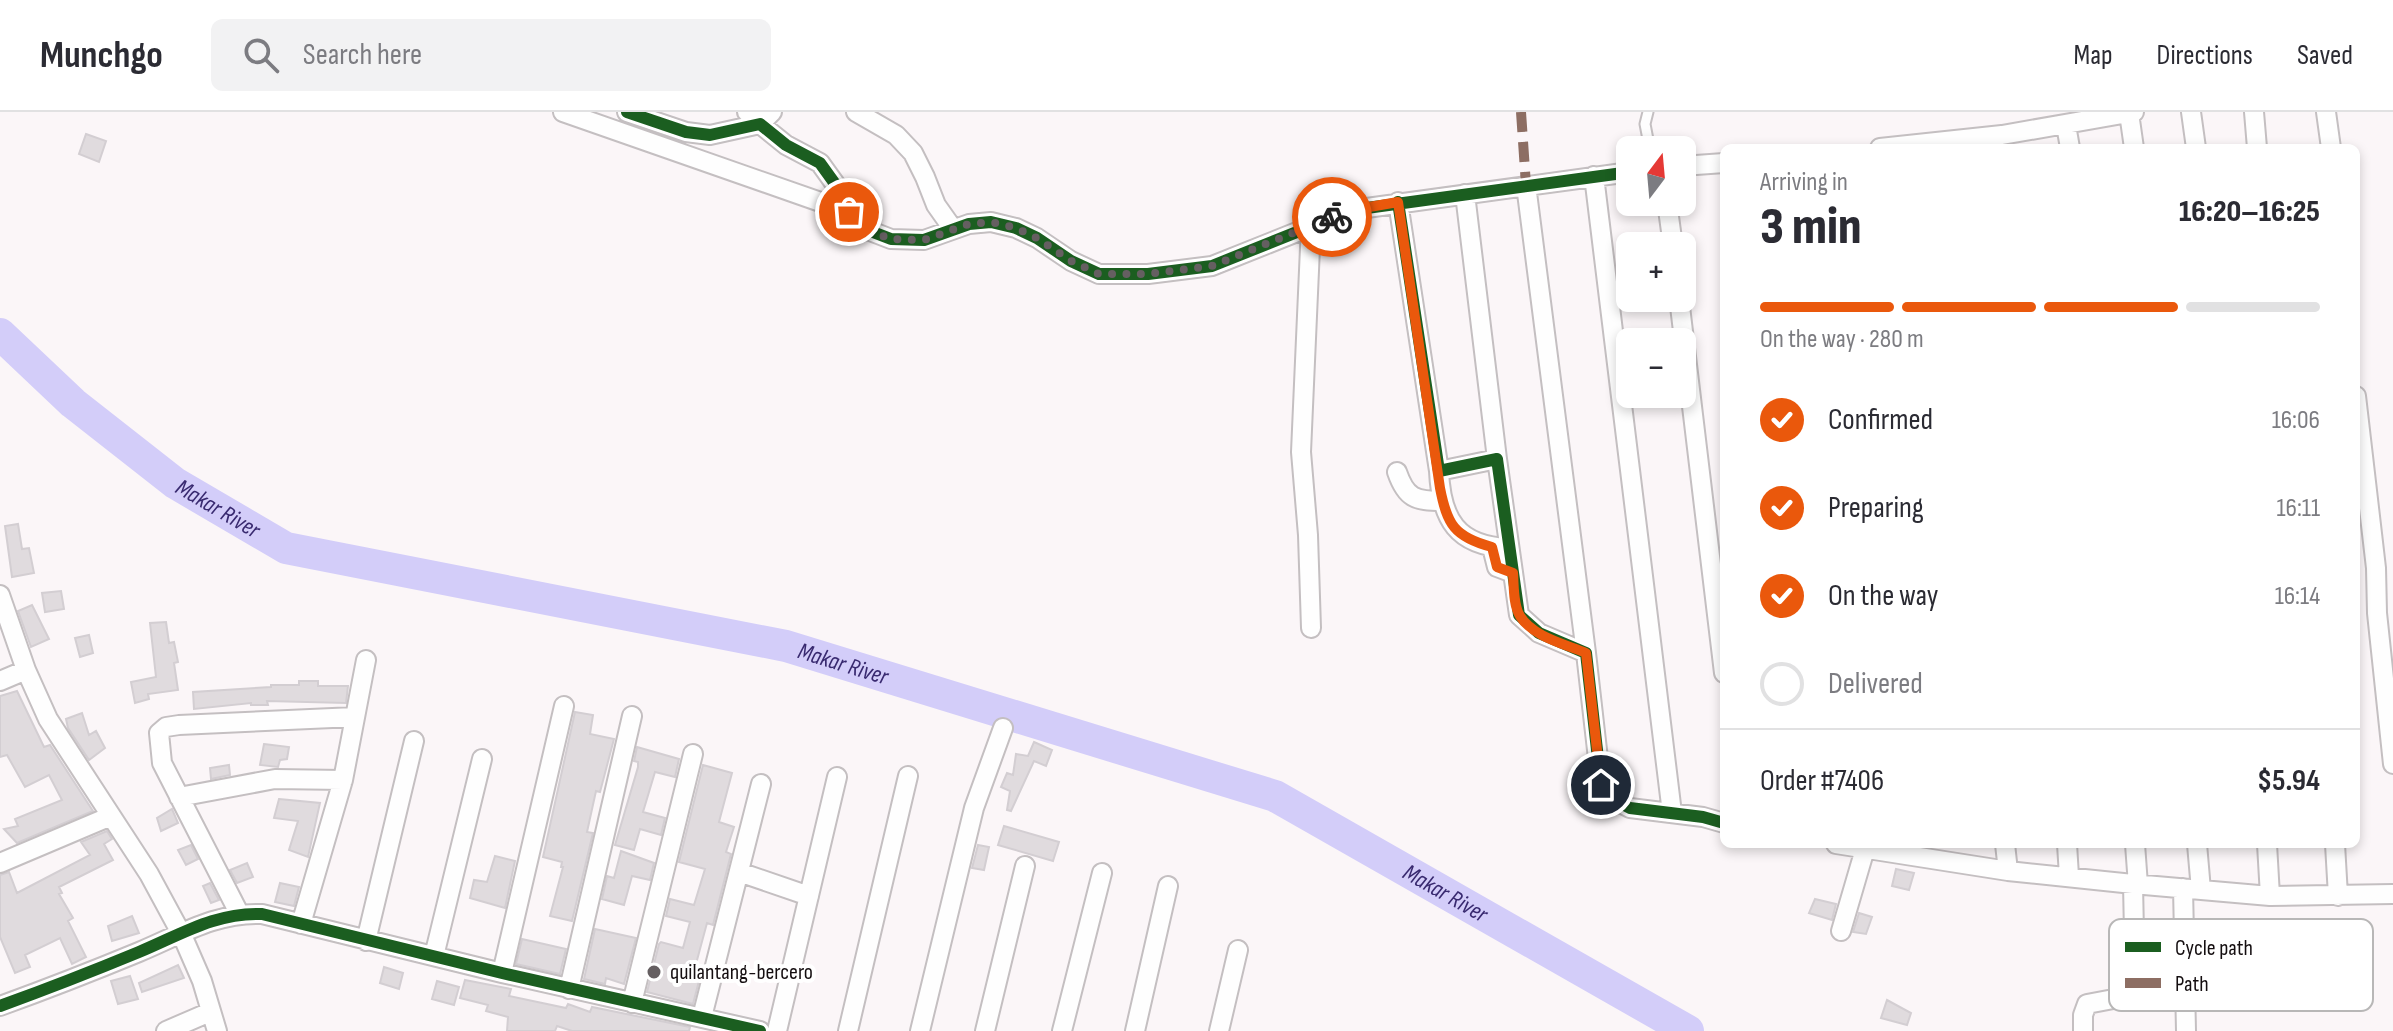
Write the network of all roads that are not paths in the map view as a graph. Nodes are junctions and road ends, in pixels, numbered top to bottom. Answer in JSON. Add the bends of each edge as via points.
{"nodes":[{"id":1,"x":563,"y":112,"type":"edge"},
{"id":2,"x":627,"y":112,"type":"edge"},
{"id":3,"x":856,"y":112,"type":"edge"},
{"id":4,"x":1648,"y":112,"type":"edge"},
{"id":5,"x":2131,"y":112,"type":"edge"},
{"id":6,"x":2191,"y":112,"type":"edge"},
{"id":7,"x":2254,"y":112,"type":"edge"},
{"id":8,"x":2326,"y":112,"type":"edge"},
{"id":9,"x":759,"y":116,"type":"edge"},
{"id":10,"x":2066,"y":125,"type":"junction"},
{"id":11,"x":1647,"y":136,"type":"edge"},
{"id":12,"x":2003,"y":142,"type":"edge"},
{"id":13,"x":1935,"y":144,"type":"edge"},
{"id":14,"x":2069,"y":144,"type":"edge"},
{"id":15,"x":2134,"y":144,"type":"edge"},
{"id":16,"x":2195,"y":144,"type":"edge"},
{"id":17,"x":2257,"y":144,"type":"edge"},
{"id":18,"x":2330,"y":144,"type":"edge"},
{"id":19,"x":1720,"y":163,"type":"edge"},
{"id":20,"x":1696,"y":165,"type":"edge"},
{"id":21,"x":1616,"y":174,"type":"edge"},
{"id":22,"x":1594,"y":176,"type":"junction"},
{"id":23,"x":1526,"y":185,"type":"junction"},
{"id":24,"x":1465,"y":194,"type":"junction"},
{"id":25,"x":1398,"y":202,"type":"junction"},
{"id":26,"x":849,"y":212,"type":"junction"},
{"id":27,"x":1311,"y":225,"type":"junction"},
{"id":28,"x":953,"y":229,"type":"junction"},
{"id":29,"x":1681,"y":312,"type":"edge"},
{"id":30,"x":2360,"y":430,"type":"edge"},
{"id":31,"x":1497,"y":459,"type":"junction"},
{"id":32,"x":1439,"y":471,"type":"junction"},
{"id":33,"x":1397,"y":472,"type":"dead end"},
{"id":34,"x":1442,"y":501,"type":"junction"},
{"id":35,"x":1500,"y":548,"type":"junction"},
{"id":36,"x":0,"y":595,"type":"edge"},
{"id":37,"x":1311,"y":628,"type":"dead end"},
{"id":38,"x":1720,"y":640,"type":"edge"},
{"id":39,"x":1586,"y":653,"type":"junction"},
{"id":40,"x":366,"y":660,"type":"dead end"},
{"id":41,"x":26,"y":670,"type":"junction"},
{"id":42,"x":0,"y":681,"type":"edge"},
{"id":43,"x":564,"y":706,"type":"dead end"},
{"id":44,"x":632,"y":716,"type":"dead end"},
{"id":45,"x":355,"y":717,"type":"junction"},
{"id":46,"x":1003,"y":728,"type":"dead end"},
{"id":47,"x":414,"y":741,"type":"dead end"},
{"id":48,"x":693,"y":754,"type":"dead end"},
{"id":49,"x":482,"y":759,"type":"dead end"},
{"id":50,"x":2393,"y":764,"type":"edge"},
{"id":51,"x":908,"y":776,"type":"dead end"},
{"id":52,"x":837,"y":777,"type":"dead end"},
{"id":53,"x":343,"y":780,"type":"junction"},
{"id":54,"x":761,"y":784,"type":"dead end"},
{"id":55,"x":179,"y":797,"type":"junction"},
{"id":56,"x":1672,"y":813,"type":"junction"},
{"id":57,"x":111,"y":816,"type":"junction"},
{"id":58,"x":1720,"y":822,"type":"edge"},
{"id":59,"x":1869,"y":848,"type":"edge"},
{"id":60,"x":2005,"y":848,"type":"edge"},
{"id":61,"x":2067,"y":848,"type":"edge"},
{"id":62,"x":2135,"y":848,"type":"edge"},
{"id":63,"x":2197,"y":848,"type":"edge"},
{"id":64,"x":2267,"y":848,"type":"edge"},
{"id":65,"x":2335,"y":848,"type":"edge"},
{"id":66,"x":1944,"y":853,"type":"edge"},
{"id":67,"x":0,"y":863,"type":"edge"},
{"id":68,"x":1025,"y":866,"type":"dead end"},
{"id":69,"x":2008,"y":871,"type":"junction"},
{"id":70,"x":739,"y":872,"type":"junction"},
{"id":71,"x":1102,"y":873,"type":"dead end"},
{"id":72,"x":2069,"y":876,"type":"junction"},
{"id":73,"x":2135,"y":884,"type":"junction"},
{"id":74,"x":1168,"y":886,"type":"dead end"},
{"id":75,"x":2192,"y":889,"type":"junction"},
{"id":76,"x":2393,"y":894,"type":"edge"},
{"id":77,"x":809,"y":896,"type":"junction"},
{"id":78,"x":2270,"y":896,"type":"junction"},
{"id":79,"x":2338,"y":896,"type":"junction"},
{"id":80,"x":239,"y":913,"type":"junction"},
{"id":81,"x":2135,"y":919,"type":"edge"},
{"id":82,"x":2191,"y":919,"type":"edge"},
{"id":83,"x":301,"y":924,"type":"junction"},
{"id":84,"x":1841,"y":931,"type":"dead end"},
{"id":85,"x":182,"y":935,"type":"junction"},
{"id":86,"x":366,"y":941,"type":"junction"},
{"id":87,"x":1238,"y":950,"type":"dead end"},
{"id":88,"x":434,"y":956,"type":"junction"},
{"id":89,"x":502,"y":973,"type":"junction"},
{"id":90,"x":569,"y":989,"type":"junction"},
{"id":91,"x":2109,"y":1000,"type":"edge"},
{"id":92,"x":632,"y":1003,"type":"junction"},
{"id":93,"x":0,"y":1006,"type":"edge"},
{"id":94,"x":2187,"y":1011,"type":"edge"},
{"id":95,"x":210,"y":1012,"type":"junction"},
{"id":96,"x":702,"y":1017,"type":"junction"},
{"id":97,"x":166,"y":1031,"type":"edge"},
{"id":98,"x":217,"y":1031,"type":"edge"},
{"id":99,"x":760,"y":1031,"type":"edge"},
{"id":100,"x":777,"y":1031,"type":"edge"},
{"id":101,"x":848,"y":1031,"type":"edge"},
{"id":102,"x":920,"y":1031,"type":"edge"},
{"id":103,"x":985,"y":1031,"type":"edge"},
{"id":104,"x":1062,"y":1031,"type":"edge"},
{"id":105,"x":1135,"y":1031,"type":"edge"},
{"id":106,"x":1219,"y":1031,"type":"edge"},
{"id":107,"x":2083,"y":1031,"type":"edge"},
{"id":108,"x":2186,"y":1031,"type":"edge"}],
"edges":[{"from":1,"to":26,"type":"street"},
{"from":2,"to":9,"type":"street","via":[[710,135]]},
{"from":3,"to":28,"type":"street","via":[[896,135],[913,153]]},
{"from":4,"to":11,"type":"lane"},
{"from":5,"to":10,"type":"street"},
{"from":5,"to":15,"type":"street"},
{"from":6,"to":16,"type":"street"},
{"from":7,"to":17,"type":"street"},
{"from":8,"to":18,"type":"street"},
{"from":9,"to":26,"type":"street","via":[[786,145],[820,163]]},
{"from":10,"to":12,"type":"street"},
{"from":10,"to":14,"type":"street"},
{"from":12,"to":13,"type":"street"},
{"from":19,"to":20,"type":"street"},
{"from":21,"to":22,"type":"street"},
{"from":22,"to":23,"type":"street"},
{"from":22,"to":56,"type":"street"},
{"from":23,"to":24,"type":"street"},
{"from":23,"to":39,"type":"street"},
{"from":24,"to":25,"type":"street"},
{"from":24,"to":31,"type":"street"},
{"from":25,"to":27,"type":"street","via":[[1352,210]]},
{"from":25,"to":32,"type":"street"},
{"from":26,"to":28,"type":"street","via":[[865,229],[891,239],[924,240]]},
{"from":27,"to":28,"type":"street","via":[[1212,266],[1148,274],[1099,274],[1037,238],[991,222]]},
{"from":27,"to":37,"type":"street","via":[[1301,452]]},
{"from":29,"to":38,"type":"street"},
{"from":30,"to":50,"type":"street"},
{"from":31,"to":32,"type":"street"},
{"from":31,"to":35,"type":"street"},
{"from":32,"to":34,"type":"street"},
{"from":33,"to":34,"type":"street","via":[[1410,496]]},
{"from":34,"to":35,"type":"street","via":[[1448,520],[1461,534]]},
{"from":35,"to":39,"type":"street","via":[[1513,573],[1519,615],[1539,633]]},
{"from":36,"to":41,"type":"street"},
{"from":39,"to":56,"type":"street","via":[[1601,785],[1630,808]]},
{"from":40,"to":45,"type":"street"},
{"from":41,"to":42,"type":"street"},
{"from":41,"to":57,"type":"street","via":[[48,719]]},
{"from":43,"to":89,"type":"street"},
{"from":44,"to":90,"type":"street"},
{"from":45,"to":53,"type":"street"},
{"from":45,"to":55,"type":"street","via":[[166,727],[159,733],[162,763]]},
{"from":46,"to":102,"type":"street","via":[[974,808]]},
{"from":47,"to":86,"type":"street"},
{"from":48,"to":92,"type":"street"},
{"from":49,"to":88,"type":"street"},
{"from":51,"to":101,"type":"street"},
{"from":52,"to":77,"type":"street"},
{"from":53,"to":55,"type":"street","via":[[275,779]]},
{"from":53,"to":83,"type":"street"},
{"from":54,"to":70,"type":"street"},
{"from":55,"to":80,"type":"street"},
{"from":56,"to":58,"type":"street"},
{"from":57,"to":67,"type":"street"},
{"from":57,"to":85,"type":"street"},
{"from":59,"to":66,"type":"street"},
{"from":59,"to":84,"type":"street"},
{"from":60,"to":69,"type":"street"},
{"from":61,"to":72,"type":"street"},
{"from":62,"to":73,"type":"street"},
{"from":63,"to":75,"type":"street"},
{"from":64,"to":78,"type":"street"},
{"from":65,"to":79,"type":"street"},
{"from":66,"to":69,"type":"street"},
{"from":68,"to":103,"type":"street"},
{"from":69,"to":72,"type":"street"},
{"from":70,"to":77,"type":"street"},
{"from":70,"to":96,"type":"street"},
{"from":71,"to":104,"type":"street"},
{"from":72,"to":73,"type":"street"},
{"from":73,"to":75,"type":"street"},
{"from":73,"to":81,"type":"street"},
{"from":74,"to":105,"type":"street"},
{"from":75,"to":78,"type":"street"},
{"from":75,"to":82,"type":"street"},
{"from":76,"to":79,"type":"street"},
{"from":77,"to":100,"type":"street"},
{"from":78,"to":79,"type":"street"},
{"from":80,"to":83,"type":"street"},
{"from":80,"to":85,"type":"street"},
{"from":83,"to":86,"type":"street"},
{"from":85,"to":93,"type":"street"},
{"from":85,"to":95,"type":"street"},
{"from":86,"to":88,"type":"street"},
{"from":87,"to":106,"type":"street"},
{"from":88,"to":89,"type":"street"},
{"from":89,"to":90,"type":"street"},
{"from":90,"to":92,"type":"street"},
{"from":91,"to":107,"type":"street","via":[[2087,1004]]},
{"from":92,"to":96,"type":"street"},
{"from":94,"to":108,"type":"street"},
{"from":95,"to":97,"type":"street"},
{"from":95,"to":98,"type":"street"},
{"from":96,"to":99,"type":"street"}]}
